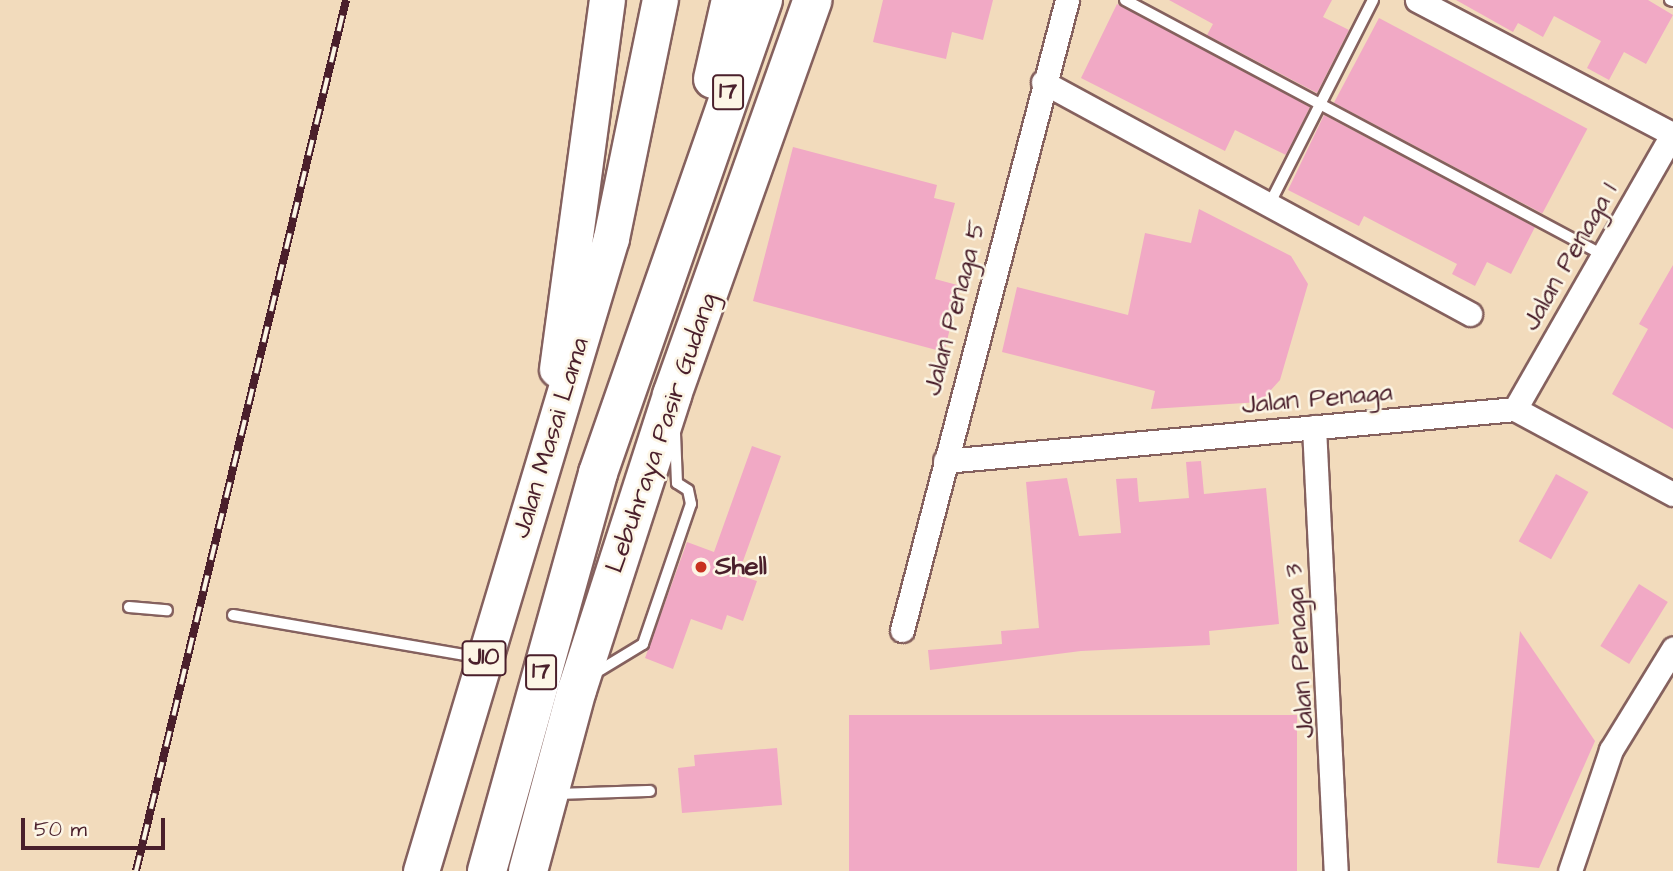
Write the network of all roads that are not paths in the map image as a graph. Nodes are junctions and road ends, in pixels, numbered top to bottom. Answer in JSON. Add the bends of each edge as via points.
{"nodes":[{"id":1,"x":607,"y":0,"type":"edge"},
{"id":2,"x":660,"y":0,"type":"edge"},
{"id":3,"x":731,"y":0,"type":"edge"},
{"id":4,"x":763,"y":0,"type":"edge"},
{"id":5,"x":813,"y":0,"type":"edge"},
{"id":6,"x":825,"y":0,"type":"edge"},
{"id":7,"x":1067,"y":0,"type":"edge"},
{"id":8,"x":1125,"y":0,"type":"edge"},
{"id":9,"x":1373,"y":0,"type":"edge"},
{"id":10,"x":1417,"y":0,"type":"edge"},
{"id":11,"x":1043,"y":82,"type":"junction"},
{"id":12,"x":781,"y":88,"type":"junction"},
{"id":13,"x":1321,"y":101,"type":"junction"},
{"id":14,"x":1673,"y":134,"type":"edge"},
{"id":15,"x":693,"y":184,"type":"junction"},
{"id":16,"x":1269,"y":205,"type":"junction"},
{"id":17,"x":574,"y":225,"type":"junction"},
{"id":18,"x":611,"y":238,"type":"junction"},
{"id":19,"x":1603,"y":255,"type":"junction"},
{"id":20,"x":1470,"y":314,"type":"dead end"},
{"id":21,"x":673,"y":395,"type":"junction"},
{"id":22,"x":1515,"y":409,"type":"junction"},
{"id":23,"x":1314,"y":427,"type":"junction"},
{"id":24,"x":551,"y":445,"type":"junction"},
{"id":25,"x":944,"y":461,"type":"junction"},
{"id":26,"x":1673,"y":494,"type":"edge"},
{"id":27,"x":128,"y":607,"type":"dead end"},
{"id":28,"x":167,"y":610,"type":"dead end"},
{"id":29,"x":233,"y":615,"type":"dead end"},
{"id":30,"x":902,"y":630,"type":"dead end"},
{"id":31,"x":1673,"y":649,"type":"edge"},
{"id":32,"x":484,"y":658,"type":"junction"},
{"id":33,"x":577,"y":690,"type":"junction"},
{"id":34,"x":650,"y":791,"type":"dead end"},
{"id":35,"x":549,"y":794,"type":"junction"},
{"id":36,"x":421,"y":871,"type":"edge"},
{"id":37,"x":487,"y":871,"type":"edge"},
{"id":38,"x":528,"y":871,"type":"edge"},
{"id":39,"x":1336,"y":871,"type":"edge"},
{"id":40,"x":1570,"y":871,"type":"edge"}],
"edges":[{"from":1,"to":17,"type":"main road"},
{"from":2,"to":18,"type":"main road","name":"Jalan Masai Lama","number":"J10"},
{"from":3,"to":15,"type":"highway"},
{"from":4,"to":15,"type":"highway","name":"Lebuhraya Pasir Gudang","number":"17"},
{"from":5,"to":12,"type":"highway","name":"Lebuhraya Pasir Gudang","number":"17"},
{"from":6,"to":12,"type":"highway"},
{"from":7,"to":11,"type":"street","name":"Jalan Penaga 5"},
{"from":8,"to":13,"type":"lane"},
{"from":9,"to":13,"type":"lane"},
{"from":10,"to":14,"type":"street"},
{"from":11,"to":16,"type":"street"},
{"from":11,"to":25,"type":"street","name":"Jalan Penaga 5"},
{"from":12,"to":21,"type":"highway","name":"Lebuhraya Pasir Gudang","number":"17"},
{"from":13,"to":16,"type":"lane"},
{"from":13,"to":19,"type":"lane"},
{"from":14,"to":19,"type":"street","name":"Jalan Penaga 1"},
{"from":15,"to":37,"type":"highway","name":"Lebuhraya Pasir Gudang","number":"17","via":[[598,473]]},
{"from":16,"to":20,"type":"street"},
{"from":17,"to":18,"type":"main road","via":[[586,245]]},
{"from":17,"to":24,"type":"main road"},
{"from":18,"to":24,"type":"main road","name":"Jalan Masai Lama","number":"J10"},
{"from":19,"to":22,"type":"street","name":"Jalan Penaga 1"},
{"from":21,"to":33,"type":"highway","name":"Lebuhraya Pasir Gudang","number":"17"},
{"from":21,"to":33,"type":"lane","via":[[677,483],[688,490],[691,504],[640,649],[615,656]]},
{"from":22,"to":23,"type":"street","name":"Jalan Penaga"},
{"from":22,"to":26,"type":"street"},
{"from":23,"to":25,"type":"street","name":"Jalan Penaga"},
{"from":23,"to":39,"type":"street","name":"Jalan Penaga 3"},
{"from":24,"to":32,"type":"main road","name":"Jalan Masai Lama","number":"J10"},
{"from":25,"to":30,"type":"street","name":"Jalan Penaga 5"},
{"from":27,"to":28,"type":"lane"},
{"from":29,"to":32,"type":"lane"},
{"from":31,"to":40,"type":"street","via":[[1611,750]]},
{"from":32,"to":36,"type":"main road","name":"Jalan Masai Lama","number":"J10"},
{"from":33,"to":35,"type":"highway","name":"Lebuhraya Pasir Gudang","number":"17"},
{"from":34,"to":35,"type":"lane"},
{"from":35,"to":38,"type":"highway","name":"Lebuhraya Pasir Gudang","number":"17"}]}
